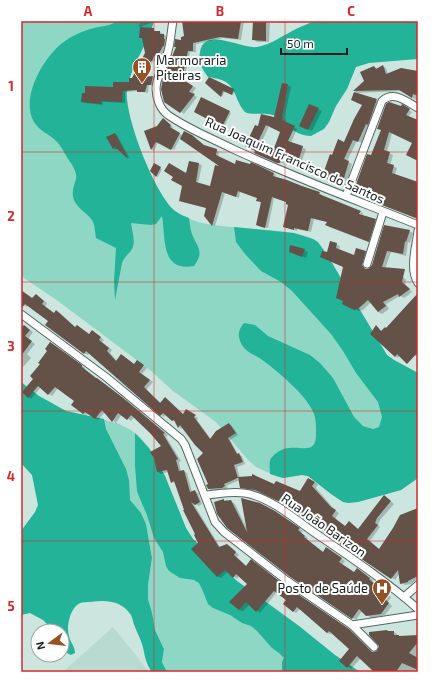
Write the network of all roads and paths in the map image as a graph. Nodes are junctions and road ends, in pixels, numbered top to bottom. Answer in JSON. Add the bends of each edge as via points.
{"nodes":[{"id":1,"x":173,"y":21,"type":"edge"},
{"id":2,"x":418,"y":108,"type":"edge"},
{"id":3,"x":346,"y":196,"type":"junction"},
{"id":4,"x":383,"y":212,"type":"junction"},
{"id":5,"x":418,"y":225,"type":"edge"},
{"id":6,"x":418,"y":231,"type":"edge"},
{"id":7,"x":367,"y":264,"type":"dead end"},
{"id":8,"x":418,"y":283,"type":"edge"},
{"id":9,"x":21,"y":314,"type":"edge"},
{"id":10,"x":205,"y":495,"type":"junction"},
{"id":11,"x":418,"y":585,"type":"edge"},
{"id":12,"x":404,"y":597,"type":"junction"},
{"id":13,"x":418,"y":609,"type":"edge"},
{"id":14,"x":418,"y":615,"type":"edge"},
{"id":15,"x":352,"y":624,"type":"junction"},
{"id":16,"x":374,"y":647,"type":"dead end"}],
"edges":[{"from":1,"to":3,"type":"street","name":"Rua Joaquim Francisco do Santos","via":[[168,53],[156,84],[159,104],[167,114],[258,160]]},
{"from":2,"to":3,"type":"street","via":[[392,96],[382,101]]},
{"from":3,"to":4,"type":"street","name":"Rua Joaquim Francisco do Santos"},
{"from":4,"to":5,"type":"street","name":"Rua Joaquim Francisco do Santos"},
{"from":4,"to":7,"type":"street"},
{"from":6,"to":8,"type":"street","via":[[414,259],[414,272]]},
{"from":9,"to":10,"type":"street","via":[[181,439]]},
{"from":10,"to":12,"type":"street","name":"Rua João Barizon","via":[[231,492],[253,495],[277,506]]},
{"from":10,"to":15,"type":"street","via":[[215,522],[224,532],[286,580]]},
{"from":11,"to":12,"type":"street"},
{"from":12,"to":13,"type":"street","name":"Rua João Barizon"},
{"from":14,"to":15,"type":"street"},
{"from":15,"to":16,"type":"street"}]}
